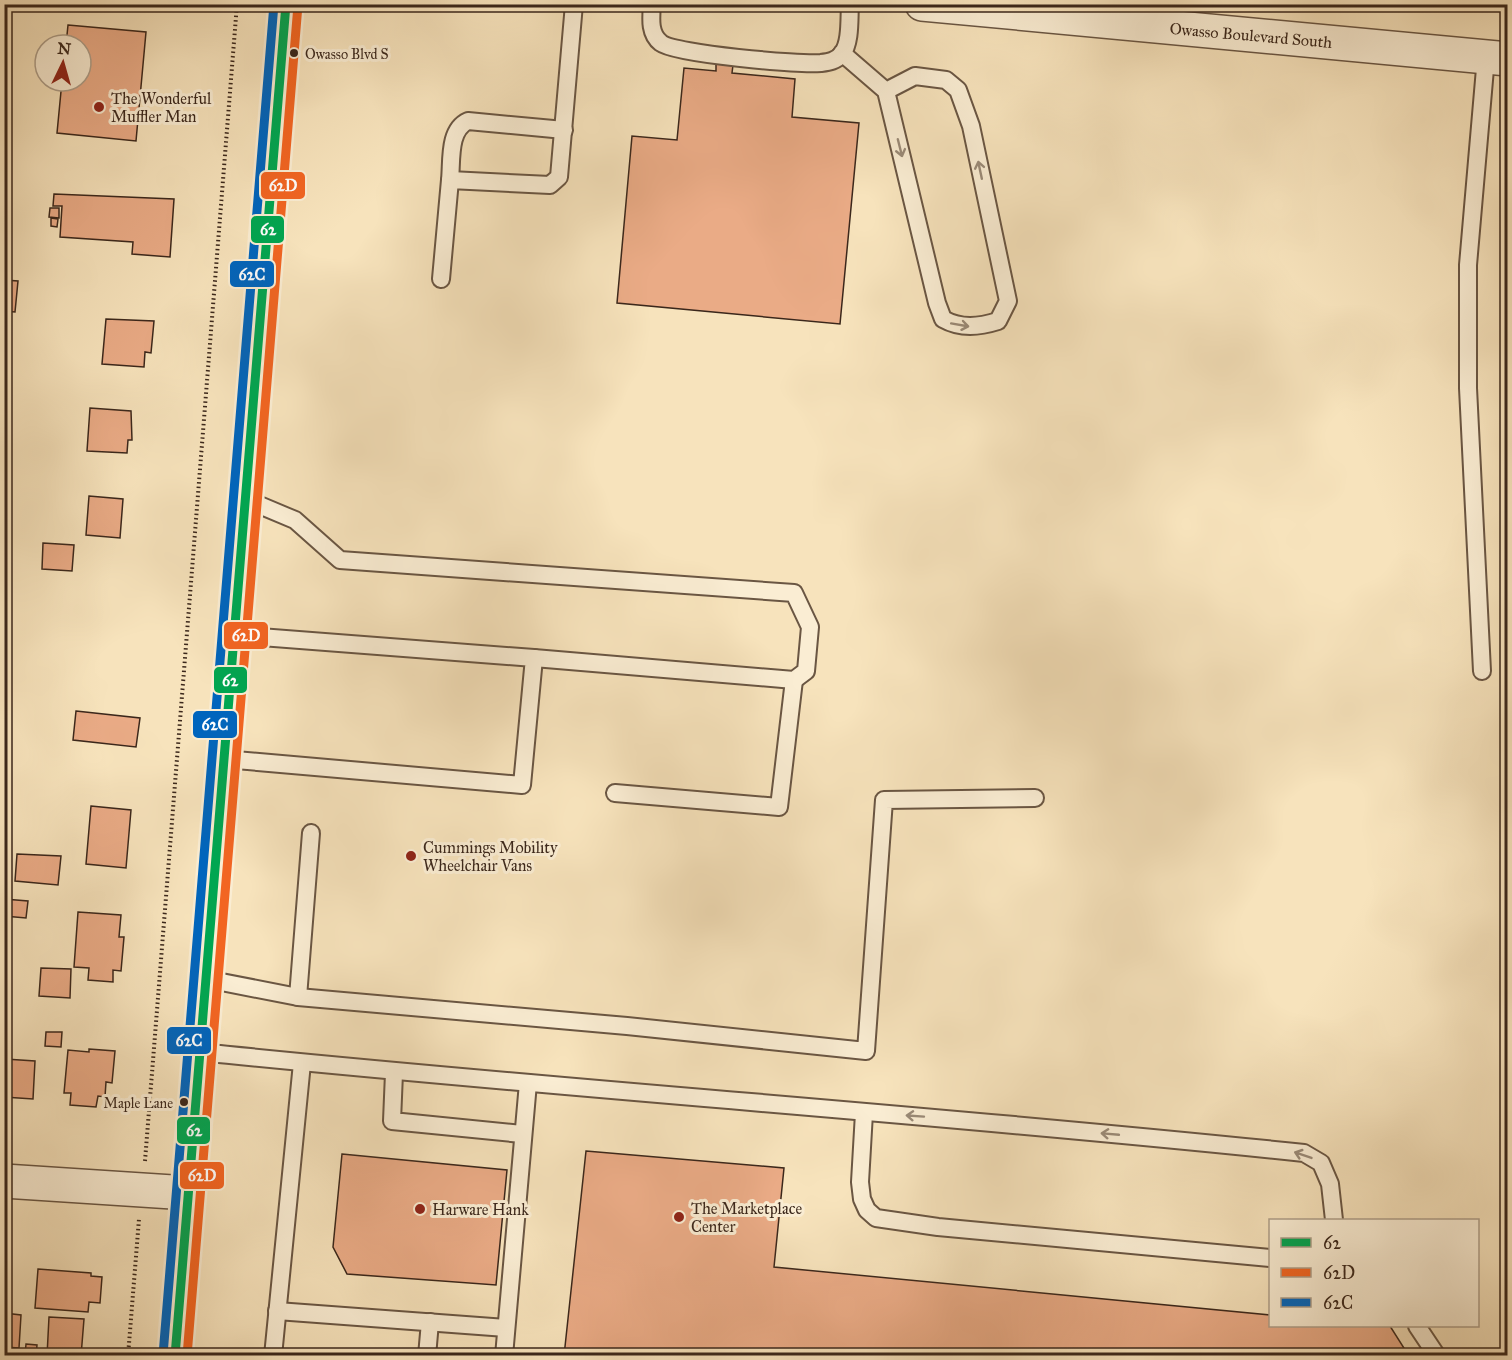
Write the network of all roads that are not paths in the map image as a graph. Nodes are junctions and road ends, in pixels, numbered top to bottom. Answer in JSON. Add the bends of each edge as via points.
{"nodes":[{"id":1,"x":286,"y":4,"type":"edge"},
{"id":2,"x":574,"y":4,"type":"edge"},
{"id":3,"x":652,"y":4,"type":"edge"},
{"id":4,"x":850,"y":4,"type":"edge"},
{"id":5,"x":922,"y":4,"type":"edge"},
{"id":6,"x":1135,"y":14,"type":"edge"},
{"id":7,"x":842,"y":53,"type":"junction"},
{"id":8,"x":1497,"y":58,"type":"edge"},
{"id":9,"x":886,"y":91,"type":"junction"},
{"id":10,"x":564,"y":130,"type":"junction"},
{"id":11,"x":450,"y":180,"type":"junction"},
{"id":12,"x":441,"y":279,"type":"dead end"},
{"id":13,"x":245,"y":499,"type":"junction"},
{"id":14,"x":234,"y":635,"type":"junction"},
{"id":15,"x":534,"y":658,"type":"junction"},
{"id":16,"x":1482,"y":671,"type":"dead end"},
{"id":17,"x":794,"y":680,"type":"junction"},
{"id":18,"x":224,"y":759,"type":"junction"},
{"id":19,"x":615,"y":793,"type":"dead end"},
{"id":20,"x":1035,"y":798,"type":"dead end"},
{"id":21,"x":311,"y":833,"type":"dead end"},
{"id":22,"x":206,"y":979,"type":"junction"},
{"id":23,"x":298,"y":997,"type":"junction"},
{"id":24,"x":200,"y":1052,"type":"junction"},
{"id":25,"x":302,"y":1063,"type":"junction"},
{"id":26,"x":394,"y":1073,"type":"junction"},
{"id":27,"x":528,"y":1083,"type":"junction"},
{"id":28,"x":864,"y":1113,"type":"junction"},
{"id":29,"x":522,"y":1134,"type":"junction"},
{"id":30,"x":4,"y":1181,"type":"edge"},
{"id":31,"x":188,"y":1193,"type":"junction"},
{"id":32,"x":1334,"y":1219,"type":"edge"},
{"id":33,"x":1269,"y":1258,"type":"edge"},
{"id":34,"x":277,"y":1311,"type":"junction"},
{"id":35,"x":430,"y":1322,"type":"junction"},
{"id":36,"x":1418,"y":1327,"type":"edge"},
{"id":37,"x":506,"y":1328,"type":"junction"},
{"id":38,"x":175,"y":1356,"type":"edge"},
{"id":39,"x":273,"y":1356,"type":"edge"},
{"id":40,"x":427,"y":1356,"type":"edge"},
{"id":41,"x":504,"y":1356,"type":"edge"},
{"id":42,"x":1437,"y":1356,"type":"edge"}],
"edges":[{"from":1,"to":13,"type":"main road"},
{"from":2,"to":10,"type":"lane"},
{"from":3,"to":7,"type":"lane","via":[[652,32],[662,44],[682,50],[794,63],[834,61]]},
{"from":4,"to":7,"type":"lane","via":[[848,39]]},
{"from":5,"to":6,"type":"main road","name":"Owasso Boulevard South"},
{"from":6,"to":8,"type":"main road","name":"Owasso Boulevard South"},
{"from":7,"to":9,"type":"lane"},
{"from":8,"to":16,"type":"lane","via":[[1468,265],[1468,388]]},
{"from":9,"to":9,"type":"lane","one_way":true,"via":[[943,319],[968,327],[998,321],[1008,301],[971,126],[958,90],[946,80],[915,76]]},
{"from":10,"to":11,"type":"lane","via":[[559,177],[550,185]]},
{"from":10,"to":11,"type":"lane","via":[[468,121],[459,125],[455,133]]},
{"from":11,"to":12,"type":"lane"},
{"from":13,"to":14,"type":"main road"},
{"from":13,"to":17,"type":"lane","via":[[296,520],[340,560],[794,593],[810,627],[806,671]]},
{"from":14,"to":15,"type":"lane"},
{"from":14,"to":18,"type":"main road"},
{"from":15,"to":17,"type":"lane"},
{"from":15,"to":18,"type":"lane","via":[[522,785]]},
{"from":17,"to":19,"type":"lane","via":[[779,807]]},
{"from":18,"to":22,"type":"main road"},
{"from":20,"to":23,"type":"lane","via":[[884,800],[866,1051]]},
{"from":21,"to":23,"type":"lane"},
{"from":22,"to":23,"type":"lane"},
{"from":22,"to":24,"type":"main road"},
{"from":24,"to":25,"type":"lane"},
{"from":24,"to":31,"type":"main road"},
{"from":25,"to":26,"type":"lane"},
{"from":25,"to":34,"type":"lane"},
{"from":26,"to":27,"type":"lane"},
{"from":26,"to":29,"type":"lane","via":[[392,1122]]},
{"from":27,"to":28,"type":"lane"},
{"from":27,"to":29,"type":"lane"},
{"from":32,"to":28,"type":"lane","one_way":true,"via":[[1330,1184],[1321,1163],[1304,1153]]},
{"from":28,"to":33,"type":"lane","via":[[861,1199],[876,1218]]},
{"from":29,"to":37,"type":"lane"},
{"from":30,"to":31,"type":"main road"},
{"from":31,"to":38,"type":"main road"},
{"from":34,"to":35,"type":"lane"},
{"from":34,"to":39,"type":"lane"},
{"from":35,"to":37,"type":"lane"},
{"from":35,"to":40,"type":"lane"},
{"from":36,"to":42,"type":"lane"},
{"from":37,"to":41,"type":"lane"}]}
